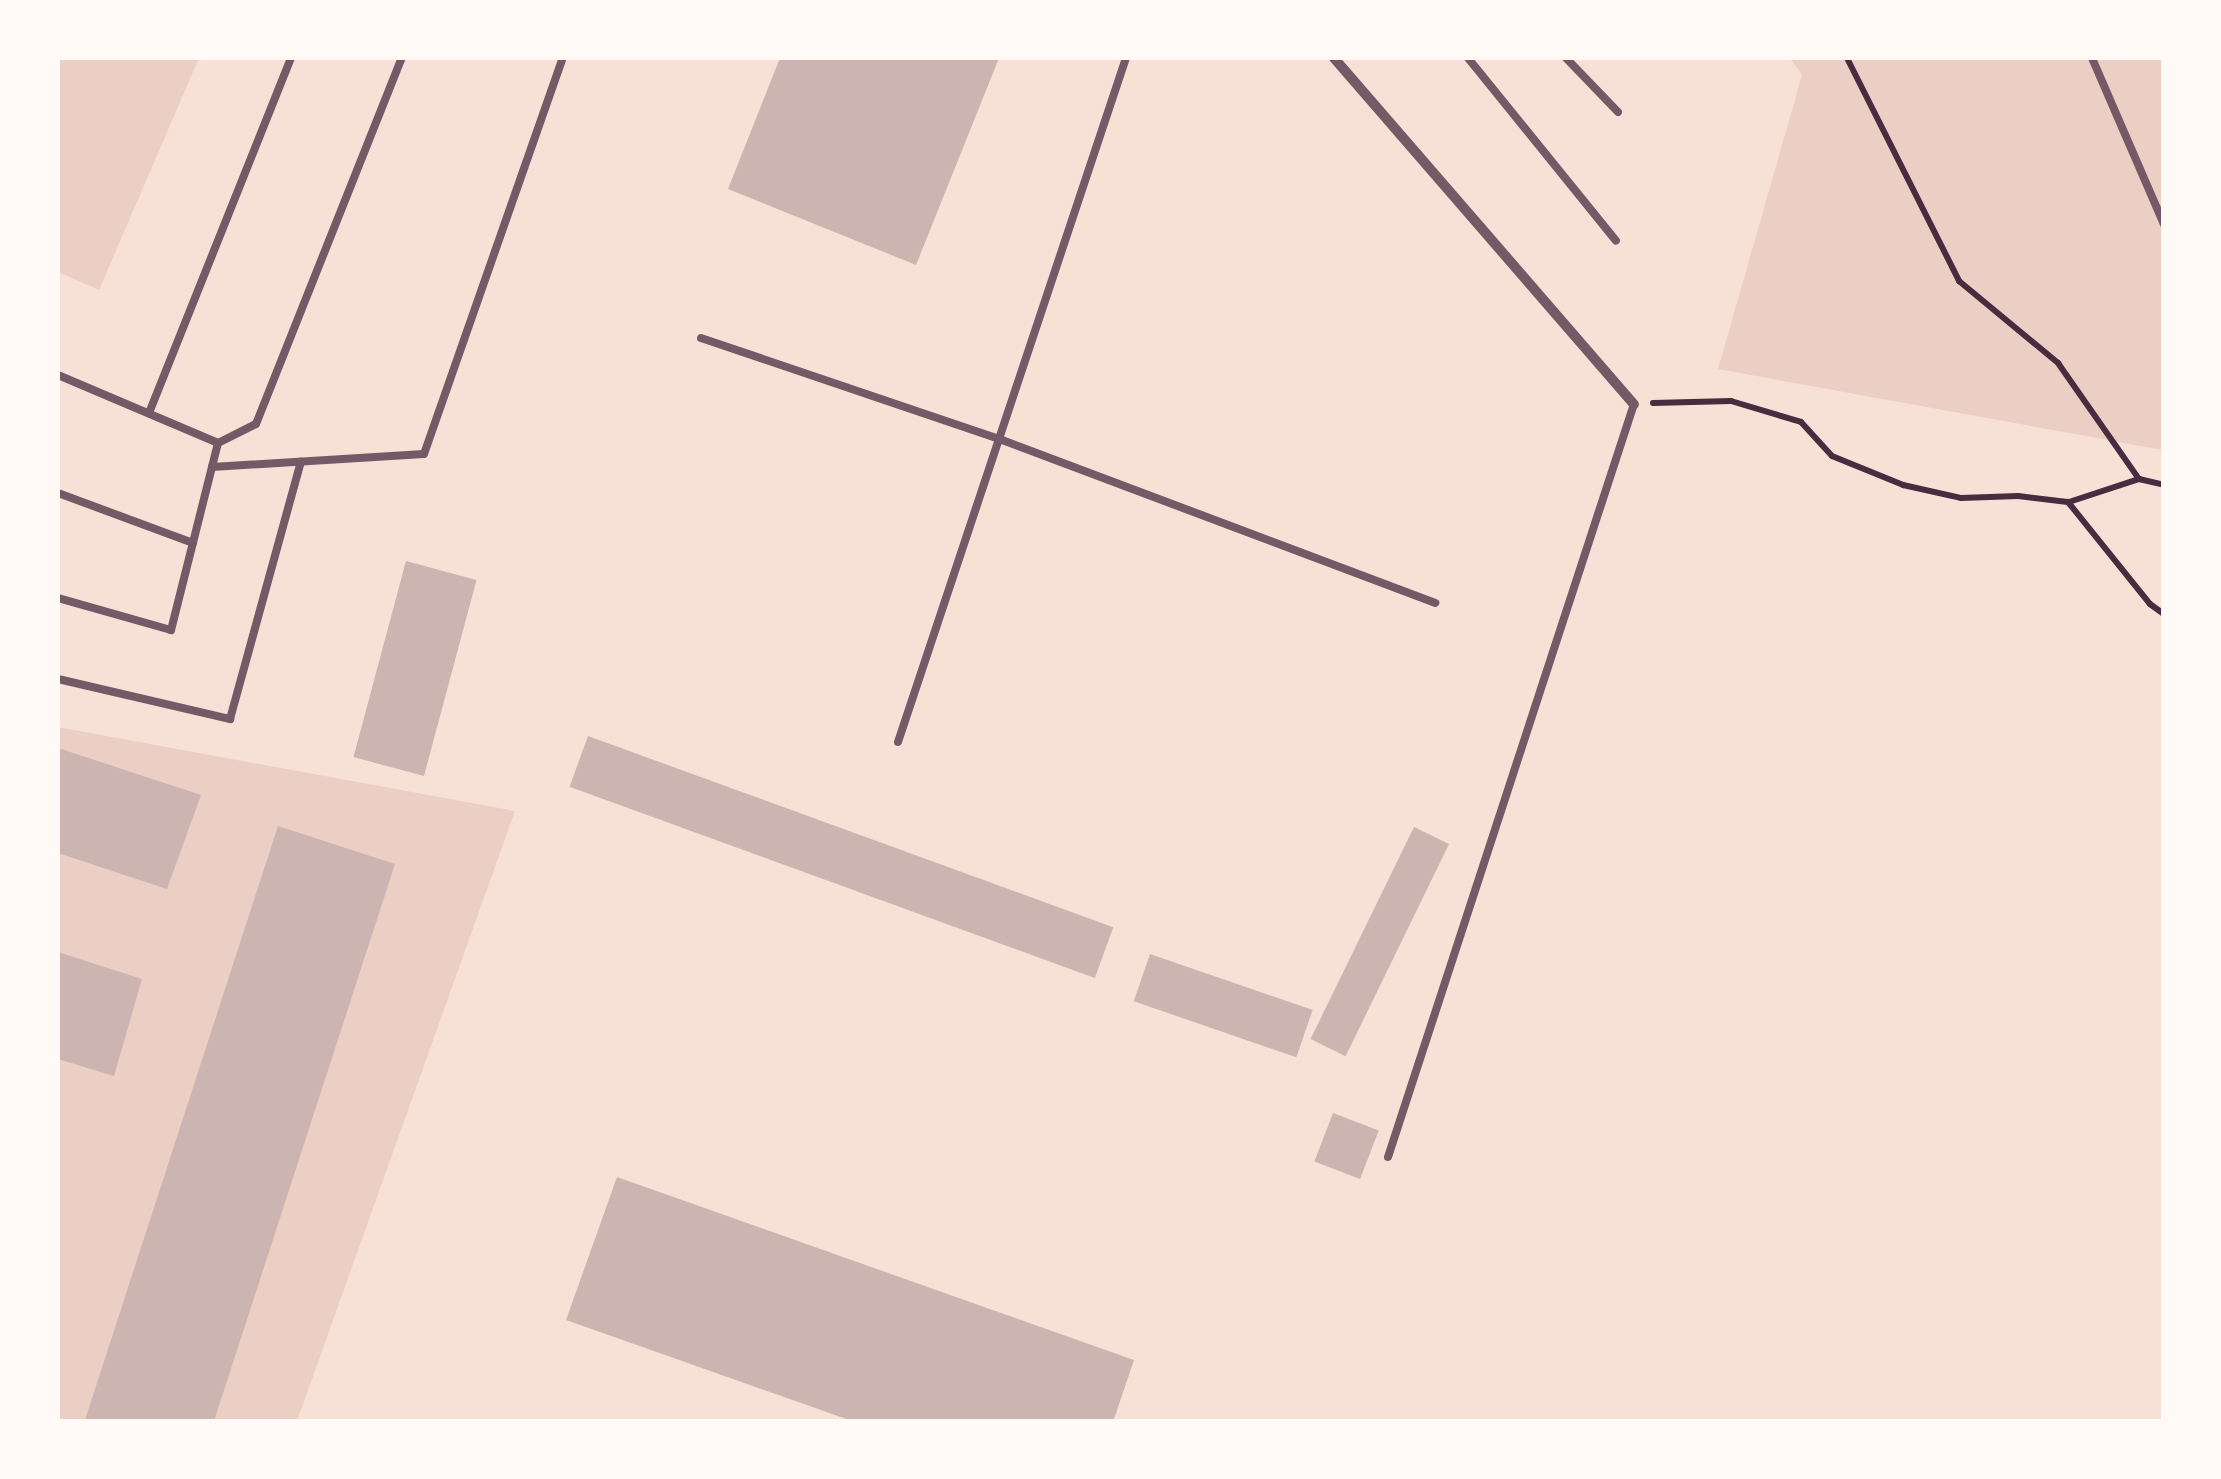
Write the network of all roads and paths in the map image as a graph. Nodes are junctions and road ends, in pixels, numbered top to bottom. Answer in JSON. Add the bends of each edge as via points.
{"nodes":[{"id":1,"x":291,"y":58,"type":"edge"},
{"id":2,"x":402,"y":58,"type":"edge"},
{"id":3,"x":563,"y":58,"type":"edge"},
{"id":4,"x":1126,"y":58,"type":"edge"},
{"id":5,"x":1334,"y":58,"type":"edge"},
{"id":6,"x":1468,"y":58,"type":"edge"},
{"id":7,"x":1566,"y":58,"type":"edge"},
{"id":8,"x":1847,"y":58,"type":"edge"},
{"id":9,"x":2092,"y":58,"type":"edge"},
{"id":10,"x":1618,"y":112,"type":"dead end"},
{"id":11,"x":2164,"y":224,"type":"edge"},
{"id":12,"x":1616,"y":242,"type":"dead end"},
{"id":13,"x":701,"y":338,"type":"dead end"},
{"id":14,"x":58,"y":374,"type":"edge"},
{"id":15,"x":1634,"y":404,"type":"junction"},
{"id":16,"x":149,"y":413,"type":"junction"},
{"id":17,"x":1002,"y":440,"type":"junction"},
{"id":18,"x":218,"y":442,"type":"junction"},
{"id":19,"x":300,"y":462,"type":"junction"},
{"id":20,"x":212,"y":467,"type":"junction"},
{"id":21,"x":2139,"y":479,"type":"junction"},
{"id":22,"x":2164,"y":485,"type":"edge"},
{"id":23,"x":58,"y":494,"type":"edge"},
{"id":24,"x":2068,"y":502,"type":"junction"},
{"id":25,"x":193,"y":542,"type":"junction"},
{"id":26,"x":58,"y":598,"type":"edge"},
{"id":27,"x":1435,"y":603,"type":"dead end"},
{"id":28,"x":2164,"y":614,"type":"edge"},
{"id":29,"x":58,"y":679,"type":"edge"},
{"id":30,"x":898,"y":742,"type":"dead end"},
{"id":31,"x":1388,"y":1156,"type":"dead end"}],
"edges":[{"from":1,"to":16,"type":"lane"},
{"from":2,"to":18,"type":"lane","via":[[256,424]]},
{"from":3,"to":19,"type":"lane","via":[[424,454]]},
{"from":4,"to":17,"type":"lane"},
{"from":5,"to":15,"type":"street"},
{"from":6,"to":12,"type":"lane"},
{"from":7,"to":10,"type":"lane"},
{"from":8,"to":21,"type":"path","via":[[1958,281],[2058,362]]},
{"from":9,"to":11,"type":"lane"},
{"from":13,"to":17,"type":"lane"},
{"from":14,"to":16,"type":"lane"},
{"from":15,"to":24,"type":"path","via":[[1731,401],[1801,422],[1832,456],[1903,485],[1960,498]]},
{"from":15,"to":31,"type":"lane"},
{"from":16,"to":18,"type":"lane"},
{"from":17,"to":27,"type":"lane"},
{"from":17,"to":30,"type":"lane"},
{"from":18,"to":20,"type":"lane"},
{"from":19,"to":20,"type":"lane"},
{"from":19,"to":29,"type":"lane","via":[[230,719]]},
{"from":20,"to":25,"type":"lane"},
{"from":21,"to":22,"type":"path"},
{"from":21,"to":24,"type":"path"},
{"from":23,"to":25,"type":"lane"},
{"from":24,"to":28,"type":"path"},
{"from":25,"to":26,"type":"lane","via":[[171,630]]}]}
